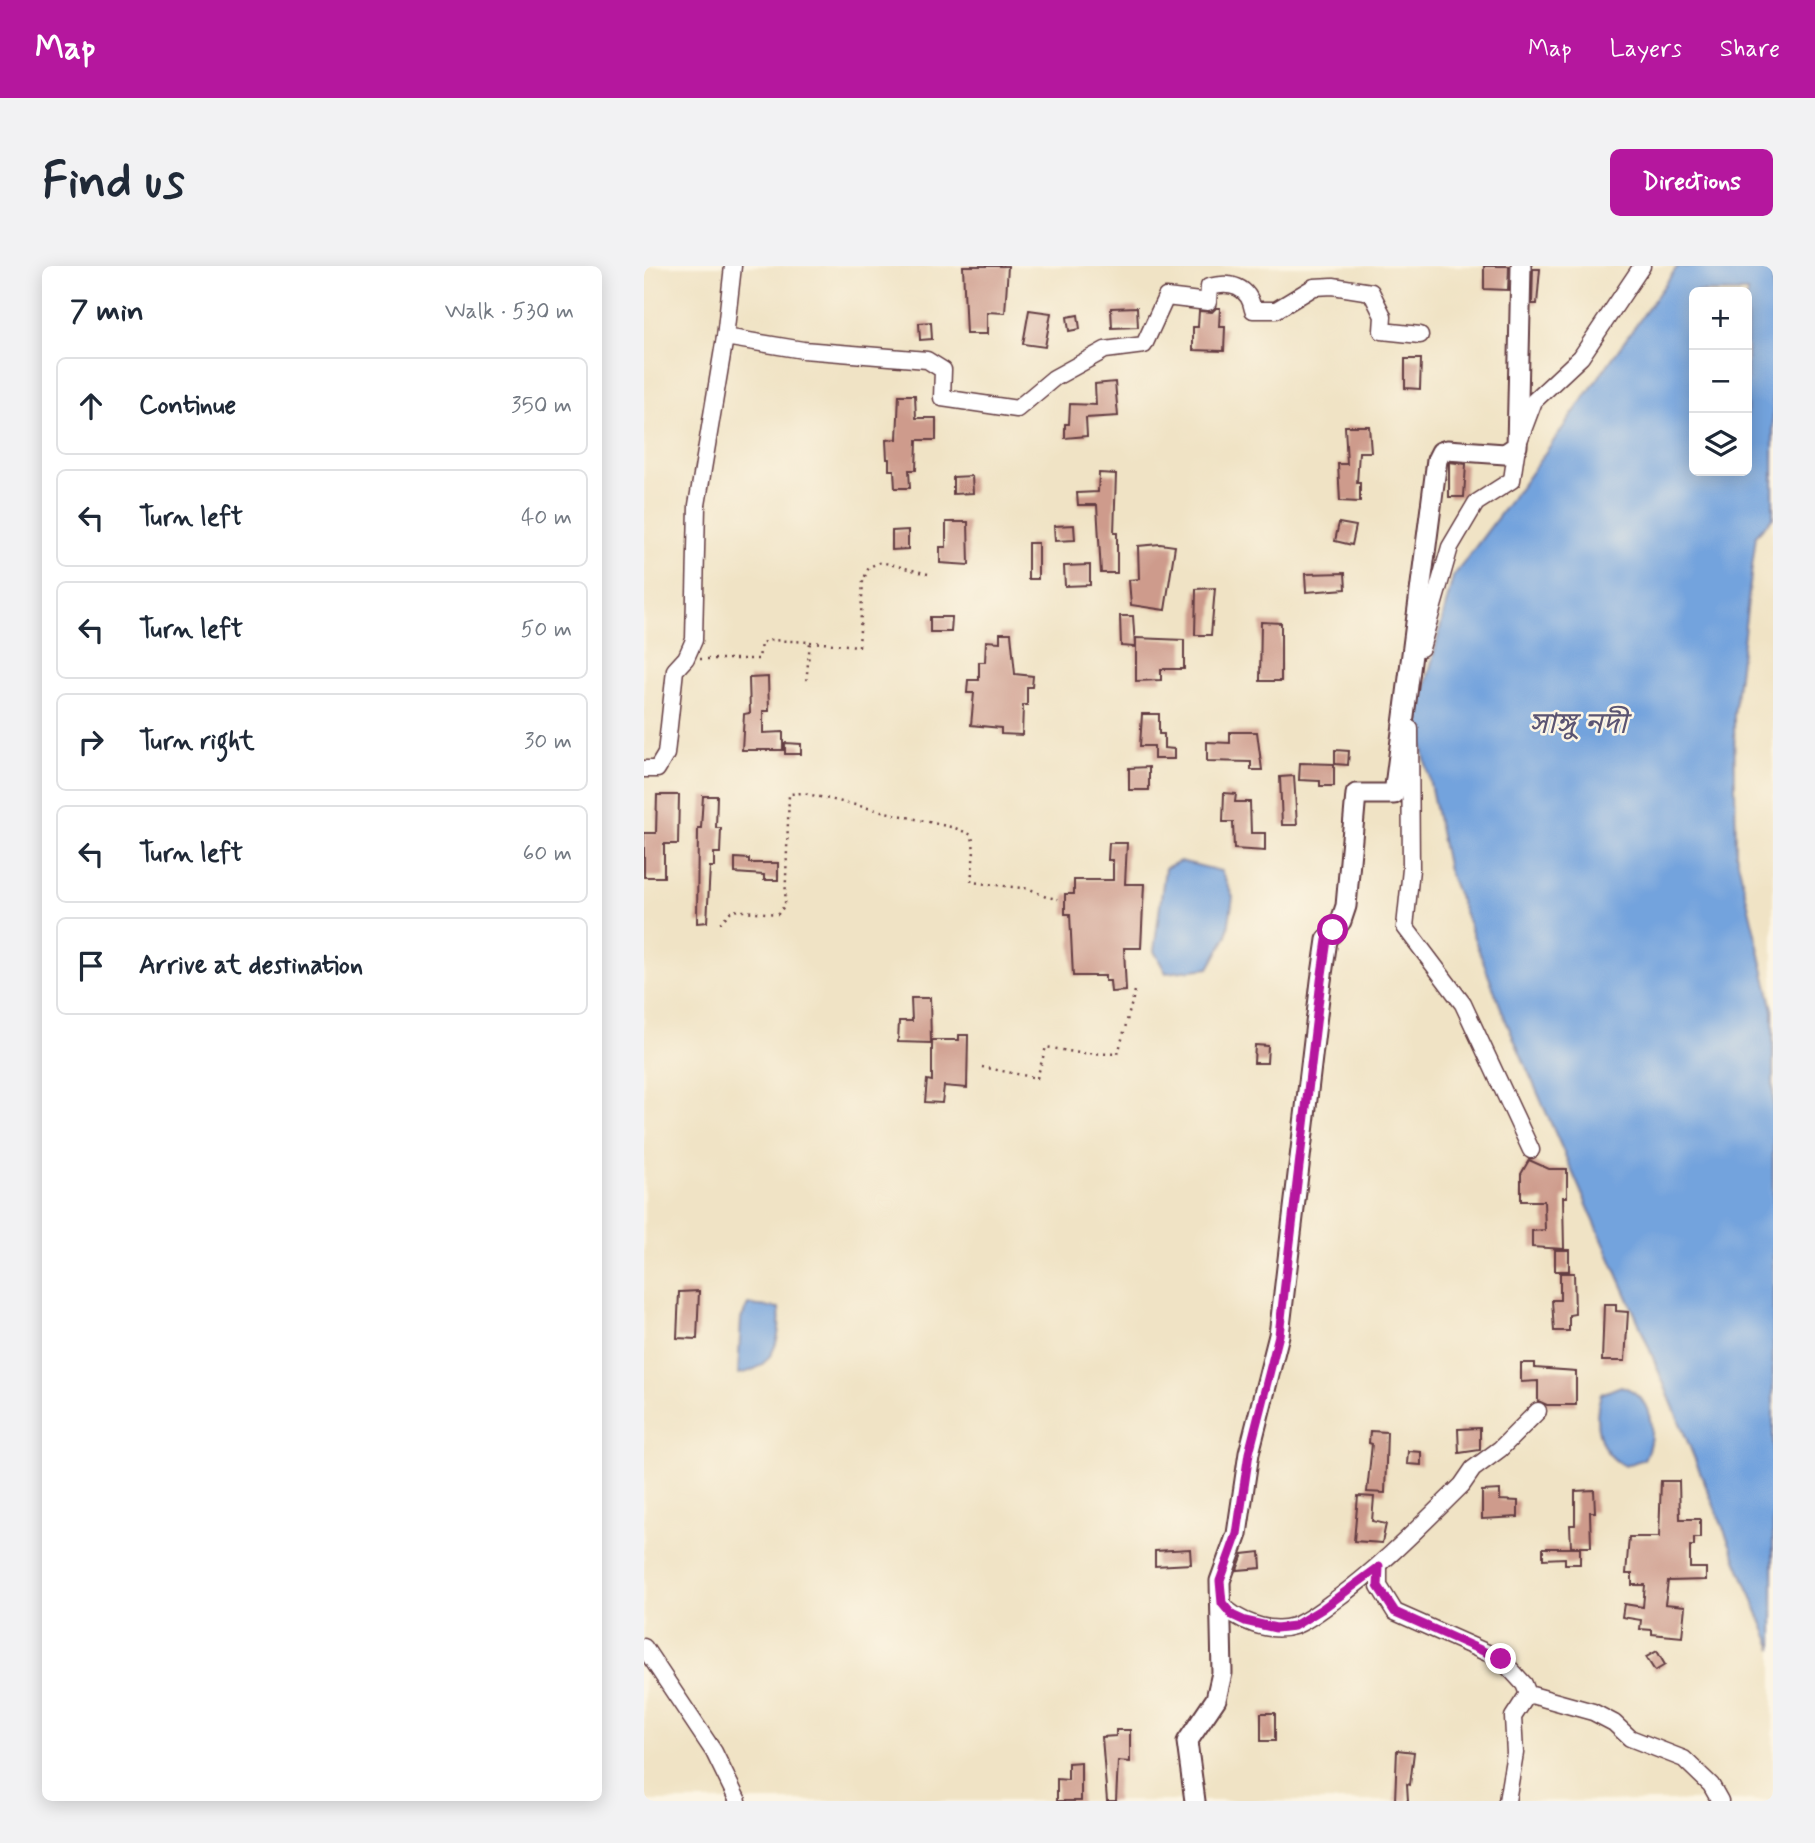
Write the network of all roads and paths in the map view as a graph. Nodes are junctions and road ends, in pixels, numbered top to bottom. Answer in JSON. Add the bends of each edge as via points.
{"nodes":[{"id":1,"x":733,"y":266,"type":"edge"},
{"id":2,"x":1521,"y":266,"type":"edge"},
{"id":3,"x":1642,"y":266,"type":"edge"},
{"id":4,"x":1420,"y":335,"type":"dead end"},
{"id":5,"x":725,"y":337,"type":"junction"},
{"id":6,"x":1517,"y":446,"type":"junction"},
{"id":7,"x":932,"y":575,"type":"dead end"},
{"id":8,"x":810,"y":642,"type":"junction"},
{"id":9,"x":686,"y":659,"type":"junction"},
{"id":10,"x":806,"y":684,"type":"dead end"},
{"id":11,"x":644,"y":769,"type":"edge"},
{"id":12,"x":1058,"y":899,"type":"dead end"},
{"id":13,"x":720,"y":923,"type":"dead end"},
{"id":14,"x":1135,"y":991,"type":"dead end"},
{"id":15,"x":982,"y":1067,"type":"dead end"},
{"id":16,"x":1531,"y":1150,"type":"dead end"},
{"id":17,"x":1538,"y":1411,"type":"dead end"},
{"id":18,"x":1379,"y":1567,"type":"junction"},
{"id":19,"x":1222,"y":1603,"type":"junction"},
{"id":20,"x":644,"y":1647,"type":"edge"},
{"id":21,"x":1528,"y":1694,"type":"junction"},
{"id":22,"x":738,"y":1801,"type":"edge"},
{"id":23,"x":1195,"y":1801,"type":"edge"},
{"id":24,"x":1507,"y":1801,"type":"edge"},
{"id":25,"x":1720,"y":1801,"type":"edge"}],
"edges":[{"from":1,"to":5,"type":"street"},
{"from":2,"to":6,"type":"main road"},
{"from":3,"to":6,"type":"street","via":[[1581,357],[1534,401]]},
{"from":4,"to":5,"type":"street","via":[[1382,331],[1383,316],[1371,292],[1314,287],[1276,310],[1252,310],[1251,297],[1224,283],[1209,287],[1208,302],[1166,297],[1144,345],[1105,350],[1054,378],[1017,409],[942,398],[943,370],[927,360],[803,350]]},
{"from":5,"to":9,"type":"street","via":[[697,505],[694,640]]},
{"from":6,"to":16,"type":"street","via":[[1512,480],[1476,503],[1450,547],[1423,636],[1409,737],[1411,869],[1405,927],[1463,1004]]},
{"from":6,"to":19,"type":"main road","via":[[1505,454],[1447,450],[1437,460],[1394,794],[1356,794],[1346,906],[1327,940],[1321,981],[1279,1335],[1249,1453],[1237,1534],[1220,1581]]},
{"from":7,"to":8,"type":"path","via":[[881,562],[869,567],[863,580],[859,646]]},
{"from":8,"to":9,"type":"path","via":[[771,640],[761,643],[759,659],[746,661]]},
{"from":8,"to":10,"type":"path"},
{"from":9,"to":11,"type":"street","via":[[675,670],[666,754],[657,769]]},
{"from":12,"to":13,"type":"path","via":[[1030,889],[971,881],[972,835],[803,793],[789,794],[785,905],[778,914],[732,910]]},
{"from":14,"to":15,"type":"path","via":[[1118,1054],[1046,1047],[1037,1078]]},
{"from":17,"to":18,"type":"street","via":[[1473,1469]]},
{"from":18,"to":19,"type":"street","via":[[1294,1626],[1276,1628],[1245,1621]]},
{"from":18,"to":21,"type":"street","via":[[1378,1586],[1395,1612],[1501,1659]]},
{"from":19,"to":23,"type":"main road","via":[[1222,1673],[1216,1699],[1187,1742]]},
{"from":20,"to":22,"type":"street","via":[[714,1752]]},
{"from":21,"to":24,"type":"street","via":[[1513,1717],[1515,1753]]},
{"from":21,"to":25,"type":"street","via":[[1593,1712],[1630,1738],[1684,1759],[1711,1784]]}]}
